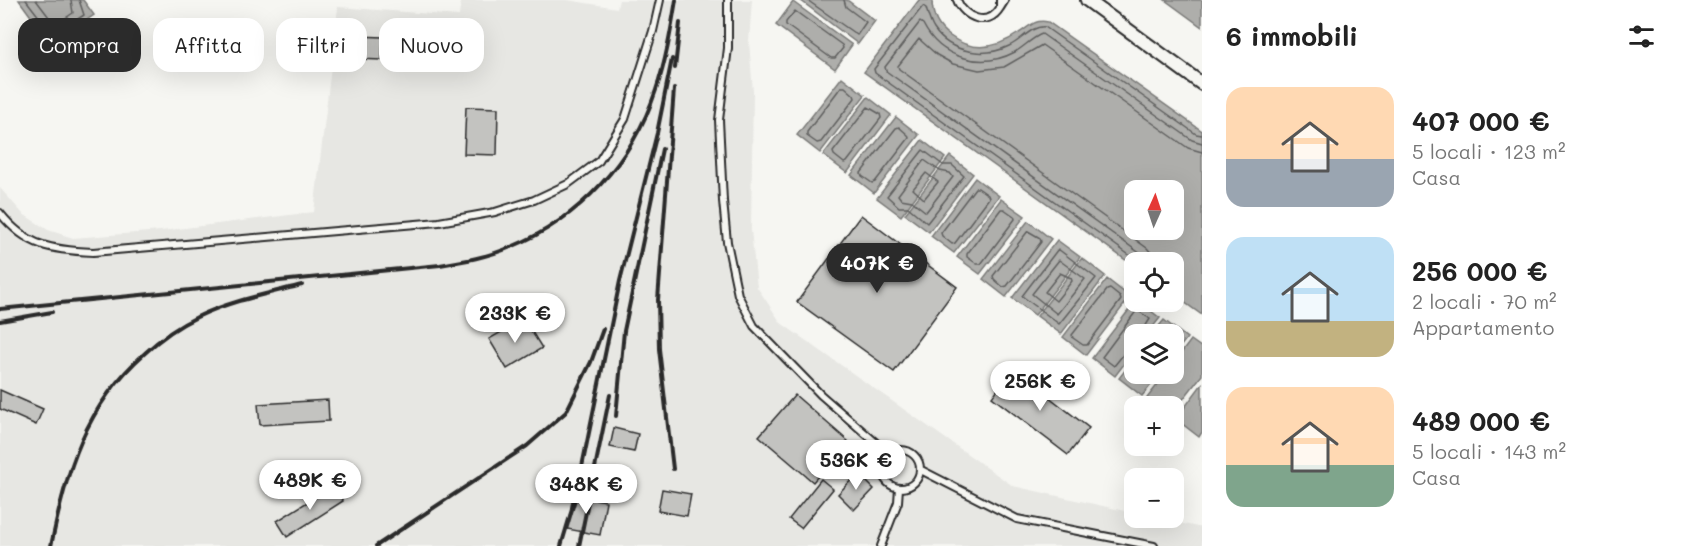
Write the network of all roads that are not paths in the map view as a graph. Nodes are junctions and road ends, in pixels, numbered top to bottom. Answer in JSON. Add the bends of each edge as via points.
{"nodes":[{"id":1,"x":660,"y":0,"type":"edge"},
{"id":2,"x":728,"y":0,"type":"edge"},
{"id":3,"x":957,"y":0,"type":"edge"},
{"id":4,"x":1000,"y":0,"type":"edge"},
{"id":5,"x":1005,"y":0,"type":"edge"},
{"id":6,"x":1087,"y":0,"type":"edge"},
{"id":7,"x":1000,"y":8,"type":"junction"},
{"id":8,"x":1202,"y":84,"type":"edge"},
{"id":9,"x":0,"y":213,"type":"edge"},
{"id":10,"x":889,"y":454,"type":"junction"},
{"id":11,"x":921,"y":470,"type":"junction"},
{"id":12,"x":899,"y":488,"type":"junction"},
{"id":13,"x":881,"y":546,"type":"edge"},
{"id":14,"x":1154,"y":546,"type":"edge"}],
"edges":[{"from":1,"to":9,"type":"lane","via":[[625,119],[599,161],[568,184],[534,200],[439,222],[93,252],[57,250],[33,242],[14,230]]},
{"from":2,"to":10,"type":"lane","via":[[728,48],[719,120],[727,242],[738,295],[754,326],[821,395]]},
{"from":3,"to":7,"type":"lane","via":[[966,14],[980,20],[996,14]]},
{"from":4,"to":7,"type":"lane"},
{"from":5,"to":7,"type":"lane"},
{"from":6,"to":8,"type":"street"},
{"from":10,"to":11,"type":"lane","via":[[907,450],[917,458]]},
{"from":10,"to":12,"type":"lane","via":[[882,465],[884,477]]},
{"from":11,"to":12,"type":"lane","via":[[916,481]]},
{"from":11,"to":14,"type":"lane","via":[[1017,519]]},
{"from":12,"to":13,"type":"lane","via":[[898,502]]}]}
